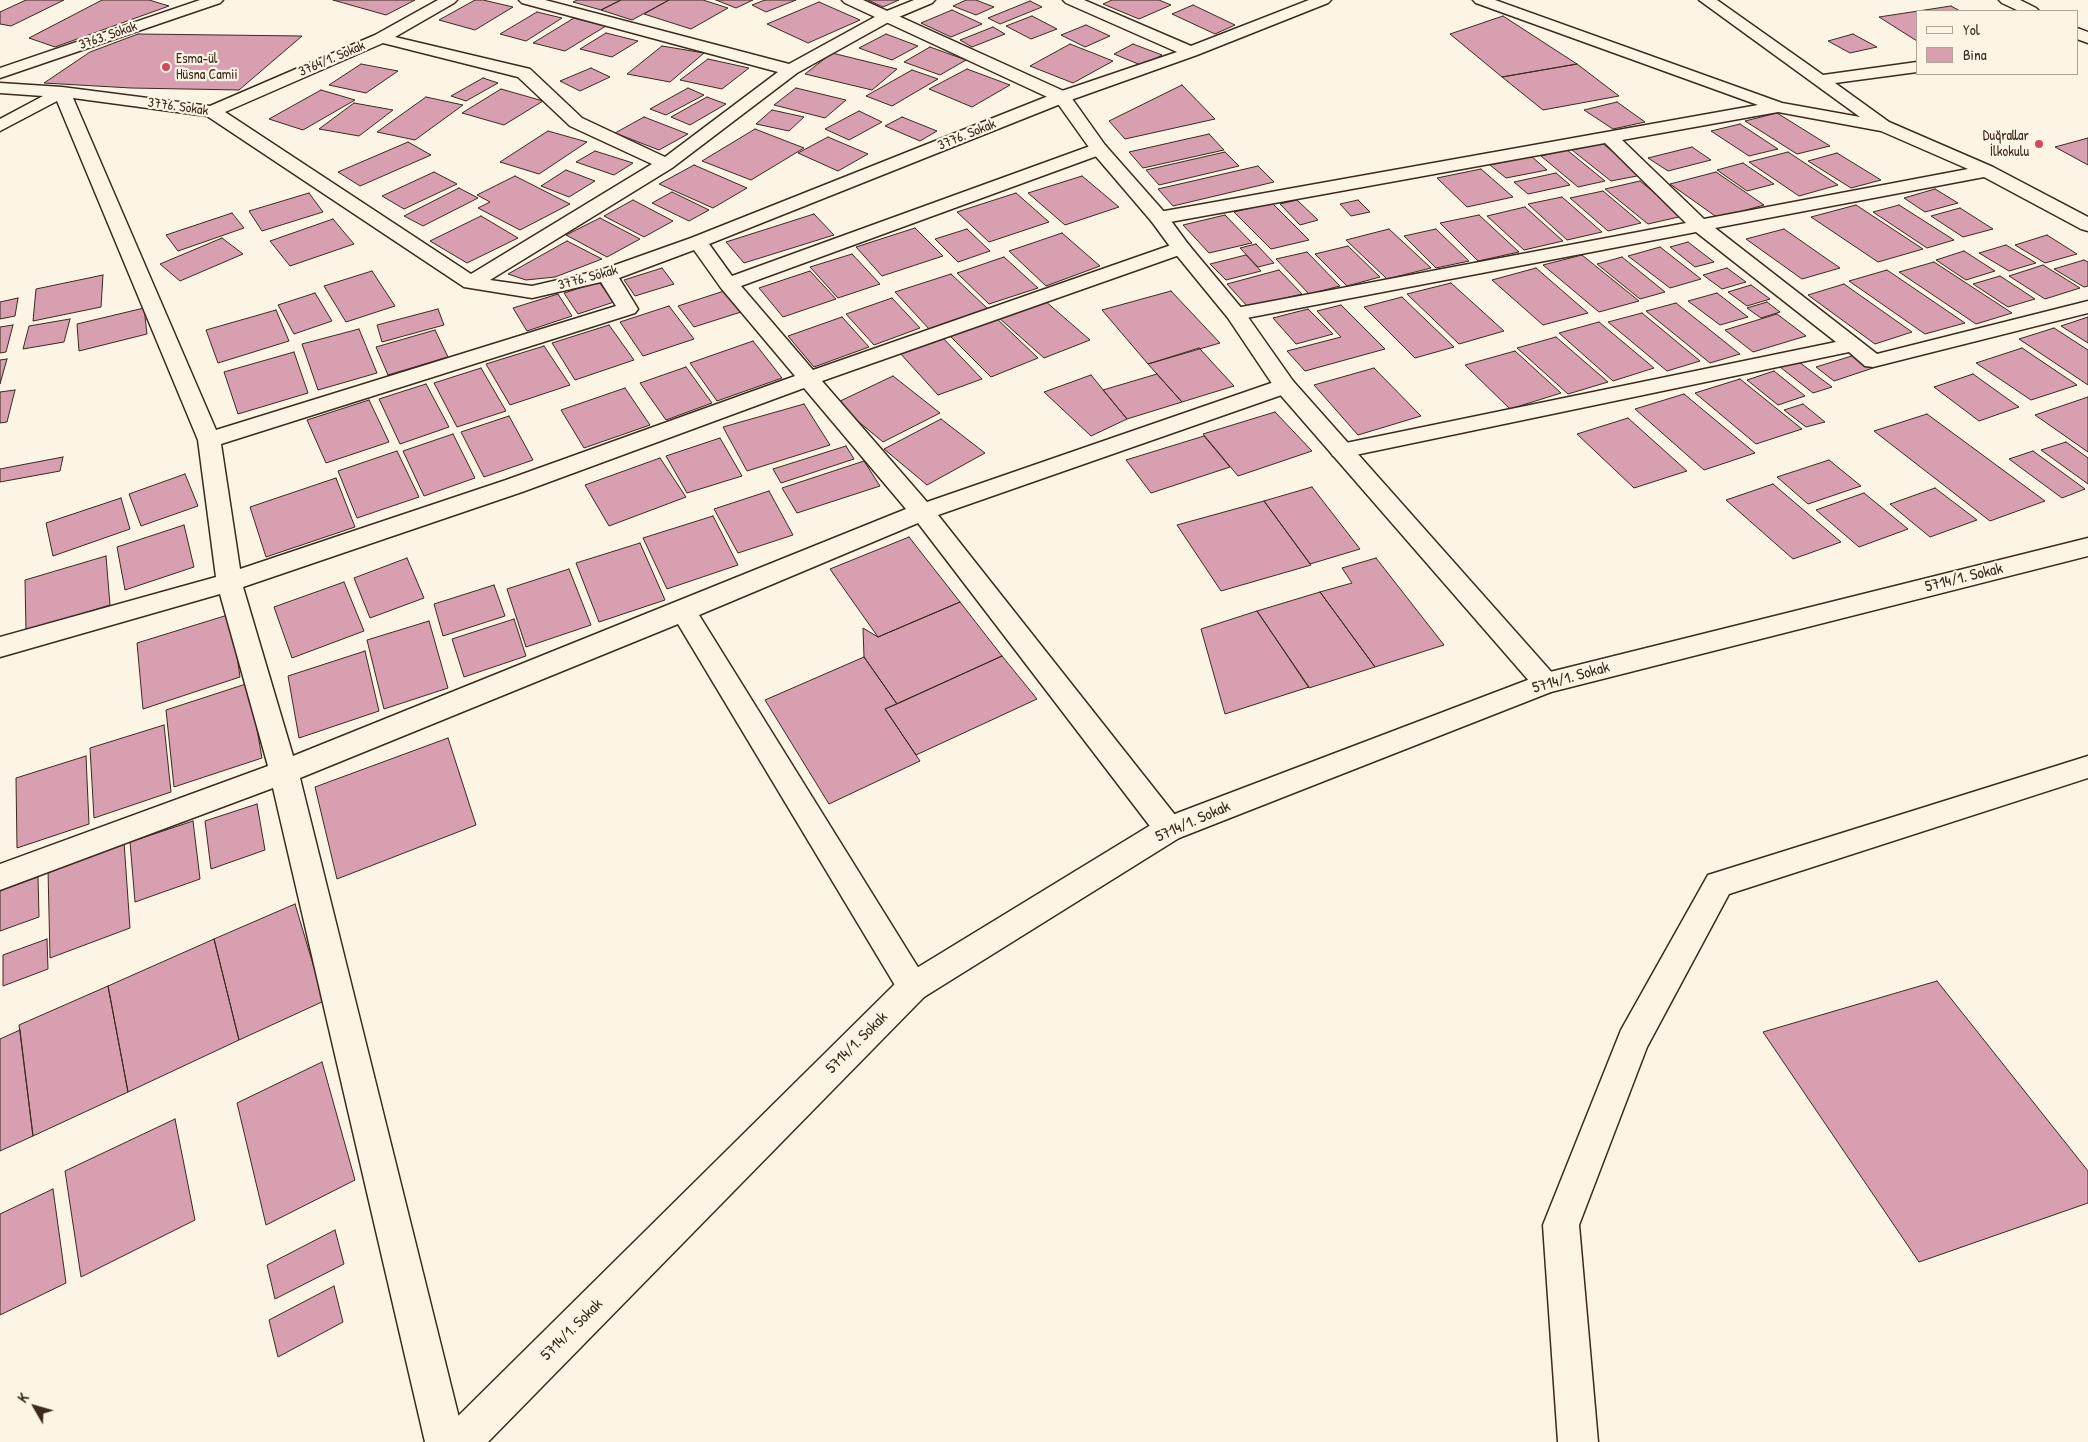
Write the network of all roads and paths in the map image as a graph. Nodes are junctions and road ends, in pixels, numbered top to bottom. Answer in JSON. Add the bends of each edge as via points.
{"nodes":[{"id":1,"x":184,"y":0,"type":"edge"},
{"id":2,"x":449,"y":0,"type":"edge"},
{"id":3,"x":527,"y":0,"type":"edge"},
{"id":4,"x":850,"y":0,"type":"edge"},
{"id":5,"x":927,"y":0,"type":"edge"},
{"id":6,"x":1071,"y":0,"type":"edge"},
{"id":7,"x":1318,"y":0,"type":"edge"},
{"id":8,"x":1481,"y":0,"type":"edge"},
{"id":9,"x":1706,"y":0,"type":"edge"},
{"id":10,"x":2007,"y":0,"type":"edge"},
{"id":11,"x":208,"y":2,"type":"edge"},
{"id":12,"x":2029,"y":10,"type":"edge"},
{"id":13,"x":888,"y":16,"type":"junction"},
{"id":14,"x":381,"y":38,"type":"junction"},
{"id":15,"x":1191,"y":52,"type":"junction"},
{"id":16,"x":1916,"y":67,"type":"edge"},
{"id":17,"x":791,"y":70,"type":"junction"},
{"id":18,"x":0,"y":73,"type":"edge"},
{"id":19,"x":1821,"y":80,"type":"junction"},
{"id":20,"x":0,"y":88,"type":"edge"},
{"id":21,"x":62,"y":92,"type":"junction"},
{"id":22,"x":1062,"y":97,"type":"junction"},
{"id":23,"x":1778,"y":107,"type":"junction"},
{"id":24,"x":212,"y":111,"type":"junction"},
{"id":25,"x":0,"y":126,"type":"edge"},
{"id":26,"x":1886,"y":127,"type":"junction"},
{"id":27,"x":1610,"y":138,"type":"junction"},
{"id":28,"x":1099,"y":150,"type":"junction"},
{"id":29,"x":666,"y":164,"type":"junction"},
{"id":30,"x":1987,"y":171,"type":"junction"},
{"id":31,"x":1159,"y":218,"type":"junction"},
{"id":32,"x":2088,"y":225,"type":"edge"},
{"id":33,"x":1700,"y":226,"type":"junction"},
{"id":34,"x":698,"y":242,"type":"junction"},
{"id":35,"x":1181,"y":248,"type":"junction"},
{"id":36,"x":607,"y":275,"type":"junction"},
{"id":37,"x":471,"y":283,"type":"junction"},
{"id":38,"x":728,"y":284,"type":"junction"},
{"id":39,"x":2088,"y":307,"type":"edge"},
{"id":40,"x":1236,"y":314,"type":"junction"},
{"id":41,"x":1853,"y":345,"type":"junction"},
{"id":42,"x":807,"y":379,"type":"junction"},
{"id":43,"x":1285,"y":386,"type":"junction"},
{"id":44,"x":209,"y":440,"type":"junction"},
{"id":45,"x":1341,"y":451,"type":"junction"},
{"id":46,"x":922,"y":512,"type":"junction"},
{"id":47,"x":2088,"y":547,"type":"edge"},
{"id":48,"x":229,"y":582,"type":"junction"},
{"id":49,"x":683,"y":611,"type":"junction"},
{"id":50,"x":0,"y":647,"type":"edge"},
{"id":51,"x":1546,"y":683,"type":"junction"},
{"id":52,"x":2088,"y":767,"type":"edge"},
{"id":53,"x":284,"y":772,"type":"junction"},
{"id":54,"x":1169,"y":829,"type":"junction"},
{"id":55,"x":0,"y":877,"type":"edge"},
{"id":56,"x":913,"y":987,"type":"junction"},
{"id":57,"x":445,"y":1442,"type":"edge"},
{"id":58,"x":460,"y":1442,"type":"edge"},
{"id":59,"x":1578,"y":1442,"type":"edge"}],
"edges":[{"from":1,"to":11,"type":"street"},
{"from":2,"to":14,"type":"street","name":"3764/1. Sokak"},
{"from":3,"to":17,"type":"street"},
{"from":4,"to":13,"type":"street"},
{"from":5,"to":13,"type":"street"},
{"from":6,"to":15,"type":"street"},
{"from":7,"to":15,"type":"street","name":"3776. Sokak"},
{"from":8,"to":23,"type":"street"},
{"from":9,"to":19,"type":"street"},
{"from":10,"to":12,"type":"street"},
{"from":11,"to":18,"type":"street","name":"3763. Sokak"},
{"from":13,"to":17,"type":"street"},
{"from":13,"to":22,"type":"street"},
{"from":14,"to":24,"type":"street","name":"3764/1. Sokak"},
{"from":14,"to":29,"type":"street","via":[[524,73],[576,122]]},
{"from":15,"to":22,"type":"street","name":"3776. Sokak"},
{"from":16,"to":19,"type":"street"},
{"from":17,"to":29,"type":"street"},
{"from":19,"to":26,"type":"street"},
{"from":20,"to":21,"type":"street","name":"3776. Sokak"},
{"from":21,"to":24,"type":"street","name":"3776. Sokak"},
{"from":21,"to":25,"type":"street"},
{"from":21,"to":44,"type":"street"},
{"from":22,"to":28,"type":"street"},
{"from":22,"to":34,"type":"street","name":"3776. Sokak"},
{"from":23,"to":26,"type":"street"},
{"from":23,"to":27,"type":"street"},
{"from":24,"to":37,"type":"street","name":"3776. Sokak"},
{"from":26,"to":30,"type":"street"},
{"from":27,"to":31,"type":"street"},
{"from":27,"to":33,"type":"street"},
{"from":28,"to":31,"type":"street"},
{"from":28,"to":38,"type":"street"},
{"from":29,"to":37,"type":"street"},
{"from":30,"to":32,"type":"street"},
{"from":30,"to":33,"type":"street"},
{"from":31,"to":35,"type":"street"},
{"from":33,"to":40,"type":"street"},
{"from":33,"to":41,"type":"street"},
{"from":34,"to":36,"type":"street","name":"3776. Sokak"},
{"from":34,"to":38,"type":"street"},
{"from":35,"to":40,"type":"street"},
{"from":35,"to":42,"type":"street"},
{"from":36,"to":37,"type":"street","name":"3776. Sokak","via":[[532,292]]},
{"from":36,"to":44,"type":"street","via":[[628,309]]},
{"from":38,"to":42,"type":"street"},
{"from":39,"to":41,"type":"street","via":[[1873,361]]},
{"from":40,"to":43,"type":"street"},
{"from":41,"to":45,"type":"street"},
{"from":42,"to":46,"type":"street"},
{"from":42,"to":48,"type":"street","via":[[514,486]]},
{"from":43,"to":45,"type":"street"},
{"from":43,"to":46,"type":"street"},
{"from":44,"to":48,"type":"street"},
{"from":45,"to":51,"type":"street"},
{"from":46,"to":49,"type":"street"},
{"from":46,"to":54,"type":"street"},
{"from":47,"to":51,"type":"street","name":"5714/1. Sokak"},
{"from":48,"to":50,"type":"street"},
{"from":48,"to":53,"type":"street"},
{"from":49,"to":53,"type":"street"},
{"from":49,"to":56,"type":"street"},
{"from":51,"to":54,"type":"street","name":"5714/1. Sokak"},
{"from":52,"to":59,"type":"street","via":[[1718,884],[1633,1041],[1561,1225]]},
{"from":53,"to":55,"type":"street"},
{"from":53,"to":57,"type":"street"},
{"from":54,"to":56,"type":"street","name":"5714/1. Sokak"},
{"from":56,"to":58,"type":"street","name":"5714/1. Sokak"}]}
